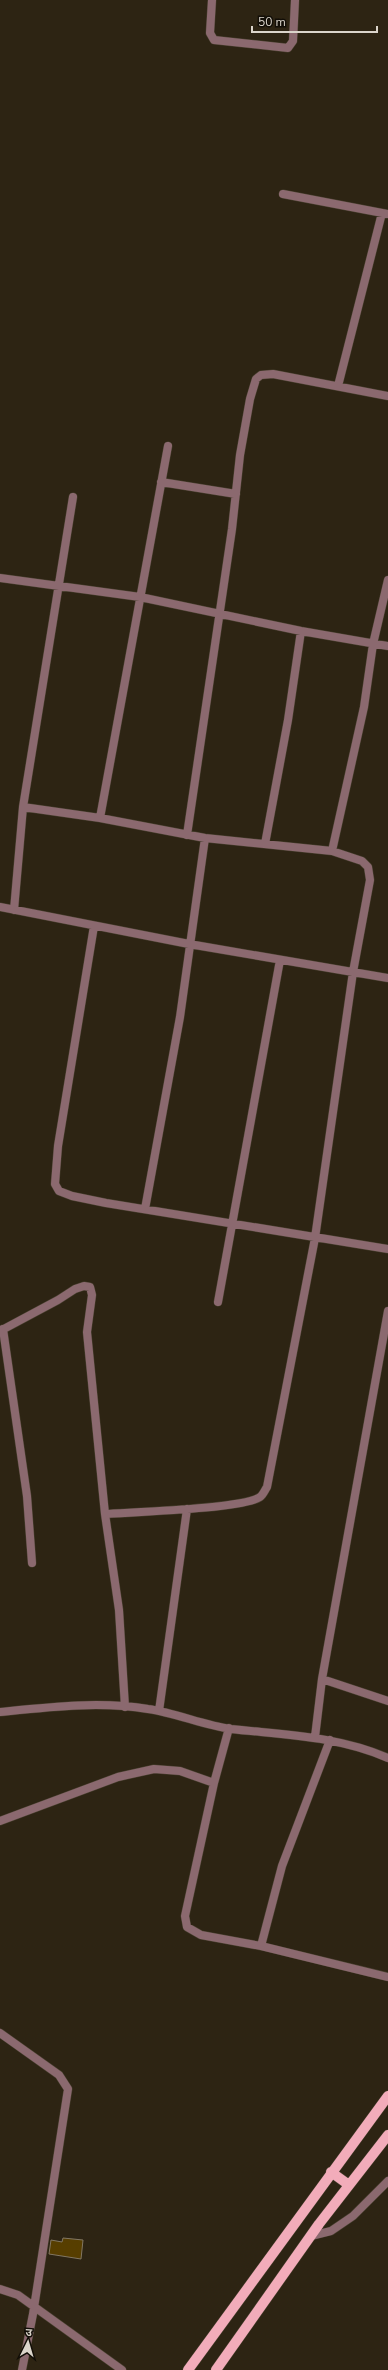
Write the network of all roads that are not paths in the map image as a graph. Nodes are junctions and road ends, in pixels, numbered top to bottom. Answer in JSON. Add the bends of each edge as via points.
{"nodes":[{"id":1,"x":212,"y":0,"type":"edge"},
{"id":2,"x":295,"y":0,"type":"edge"},
{"id":3,"x":282,"y":194,"type":"dead end"},
{"id":4,"x":385,"y":213,"type":"edge"},
{"id":5,"x":338,"y":386,"type":"junction"},
{"id":6,"x":388,"y":396,"type":"edge"},
{"id":7,"x":168,"y":446,"type":"dead end"},
{"id":8,"x":161,"y":482,"type":"junction"},
{"id":9,"x":236,"y":494,"type":"junction"},
{"id":10,"x":73,"y":497,"type":"dead end"},
{"id":11,"x":0,"y":578,"type":"edge"},
{"id":12,"x":388,"y":580,"type":"edge"},
{"id":13,"x":57,"y":586,"type":"junction"},
{"id":14,"x":140,"y":597,"type":"junction"},
{"id":15,"x":219,"y":615,"type":"junction"},
{"id":16,"x":301,"y":631,"type":"junction"},
{"id":17,"x":374,"y":644,"type":"junction"},
{"id":18,"x":388,"y":646,"type":"edge"},
{"id":19,"x":23,"y":807,"type":"junction"},
{"id":20,"x":100,"y":818,"type":"junction"},
{"id":21,"x":187,"y":835,"type":"junction"},
{"id":22,"x":205,"y":838,"type":"junction"},
{"id":23,"x":265,"y":844,"type":"junction"},
{"id":24,"x":332,"y":851,"type":"junction"},
{"id":25,"x":0,"y":907,"type":"edge"},
{"id":26,"x":14,"y":910,"type":"junction"},
{"id":27,"x":94,"y":926,"type":"junction"},
{"id":28,"x":189,"y":944,"type":"junction"},
{"id":29,"x":280,"y":960,"type":"junction"},
{"id":30,"x":353,"y":972,"type":"junction"},
{"id":31,"x":388,"y":978,"type":"edge"},
{"id":32,"x":146,"y":1209,"type":"junction"},
{"id":33,"x":231,"y":1225,"type":"junction"},
{"id":34,"x":315,"y":1238,"type":"junction"},
{"id":35,"x":388,"y":1249,"type":"edge"},
{"id":36,"x":218,"y":1302,"type":"dead end"},
{"id":37,"x":388,"y":1311,"type":"edge"},
{"id":38,"x":2,"y":1330,"type":"edge"},
{"id":39,"x":385,"y":1339,"type":"edge"},
{"id":40,"x":187,"y":1508,"type":"junction"},
{"id":41,"x":105,"y":1514,"type":"junction"},
{"id":42,"x":32,"y":1563,"type":"dead end"},
{"id":43,"x":322,"y":1679,"type":"junction"},
{"id":44,"x":388,"y":1701,"type":"edge"},
{"id":45,"x":125,"y":1707,"type":"junction"},
{"id":46,"x":159,"y":1710,"type":"junction"},
{"id":47,"x":0,"y":1712,"type":"edge"},
{"id":48,"x":229,"y":1728,"type":"junction"},
{"id":49,"x":315,"y":1737,"type":"junction"},
{"id":50,"x":330,"y":1740,"type":"junction"},
{"id":51,"x":388,"y":1758,"type":"edge"},
{"id":52,"x":214,"y":1783,"type":"junction"},
{"id":53,"x":0,"y":1821,"type":"edge"},
{"id":54,"x":261,"y":1946,"type":"junction"},
{"id":55,"x":388,"y":1977,"type":"edge"},
{"id":56,"x":0,"y":2033,"type":"edge"},
{"id":57,"x":388,"y":2096,"type":"edge"},
{"id":58,"x":388,"y":2135,"type":"edge"},
{"id":59,"x":331,"y":2172,"type":"junction"},
{"id":60,"x":388,"y":2181,"type":"edge"},
{"id":61,"x":349,"y":2185,"type":"junction"},
{"id":62,"x":311,"y":2236,"type":"junction"},
{"id":63,"x":0,"y":2289,"type":"edge"},
{"id":64,"x":34,"y":2308,"type":"junction"},
{"id":65,"x":22,"y":2370,"type":"edge"},
{"id":66,"x":122,"y":2370,"type":"edge"},
{"id":67,"x":188,"y":2370,"type":"edge"},
{"id":68,"x":216,"y":2370,"type":"edge"}],
"edges":[{"from":1,"to":2,"type":"street","via":[[210,33],[214,40],[288,48],[293,41]]},
{"from":3,"to":4,"type":"street"},
{"from":4,"to":5,"type":"street"},
{"from":5,"to":6,"type":"street"},
{"from":5,"to":9,"type":"street","via":[[273,374],[261,375],[256,379],[240,455]]},
{"from":7,"to":8,"type":"street"},
{"from":8,"to":9,"type":"street"},
{"from":8,"to":14,"type":"street"},
{"from":9,"to":15,"type":"street"},
{"from":10,"to":13,"type":"street"},
{"from":11,"to":13,"type":"street"},
{"from":12,"to":17,"type":"street"},
{"from":13,"to":14,"type":"street"},
{"from":13,"to":19,"type":"street"},
{"from":14,"to":15,"type":"street"},
{"from":14,"to":20,"type":"street"},
{"from":15,"to":16,"type":"street"},
{"from":15,"to":21,"type":"street"},
{"from":16,"to":17,"type":"street"},
{"from":16,"to":23,"type":"street","via":[[288,720]]},
{"from":17,"to":18,"type":"street"},
{"from":17,"to":24,"type":"street","via":[[364,707]]},
{"from":19,"to":20,"type":"street"},
{"from":19,"to":26,"type":"street"},
{"from":20,"to":21,"type":"street"},
{"from":21,"to":22,"type":"street"},
{"from":22,"to":23,"type":"street"},
{"from":22,"to":28,"type":"street"},
{"from":23,"to":24,"type":"street"},
{"from":24,"to":30,"type":"street","via":[[362,861],[368,867],[370,880]]},
{"from":25,"to":26,"type":"street"},
{"from":26,"to":27,"type":"street"},
{"from":27,"to":28,"type":"street"},
{"from":27,"to":32,"type":"street","via":[[58,1146],[55,1184],[59,1191],[72,1196]]},
{"from":28,"to":29,"type":"street"},
{"from":28,"to":32,"type":"street","via":[[180,1017]]},
{"from":29,"to":30,"type":"street"},
{"from":29,"to":33,"type":"street"},
{"from":30,"to":31,"type":"street"},
{"from":30,"to":34,"type":"street"},
{"from":32,"to":33,"type":"street"},
{"from":33,"to":34,"type":"street"},
{"from":33,"to":36,"type":"street"},
{"from":34,"to":35,"type":"street"},
{"from":34,"to":40,"type":"street","via":[[267,1487],[261,1497],[250,1501]]},
{"from":37,"to":39,"type":"street"},
{"from":38,"to":41,"type":"street","via":[[75,1289],[90,1287],[92,1295],[87,1332]]},
{"from":38,"to":42,"type":"street","via":[[26,1496]]},
{"from":39,"to":43,"type":"street"},
{"from":40,"to":41,"type":"street"},
{"from":40,"to":46,"type":"street"},
{"from":41,"to":45,"type":"street","via":[[119,1610]]},
{"from":43,"to":44,"type":"street"},
{"from":43,"to":49,"type":"street"},
{"from":45,"to":46,"type":"street"},
{"from":45,"to":47,"type":"street","via":[[84,1705]]},
{"from":46,"to":48,"type":"street"},
{"from":48,"to":49,"type":"street"},
{"from":48,"to":52,"type":"street"},
{"from":49,"to":50,"type":"street"},
{"from":50,"to":51,"type":"street","via":[[362,1747]]},
{"from":50,"to":54,"type":"street","via":[[282,1866]]},
{"from":52,"to":53,"type":"street","via":[[180,1771],[154,1769],[118,1777]]},
{"from":52,"to":54,"type":"street","via":[[185,1924],[189,1930],[201,1935]]},
{"from":54,"to":55,"type":"street"},
{"from":56,"to":64,"type":"street","via":[[59,2075],[68,2089]]},
{"from":57,"to":59,"type":"main road"},
{"from":58,"to":61,"type":"main road"},
{"from":59,"to":61,"type":"main road"},
{"from":59,"to":67,"type":"main road"},
{"from":60,"to":62,"type":"street","via":[[353,2216],[331,2231]]},
{"from":61,"to":62,"type":"main road"},
{"from":62,"to":68,"type":"main road"},
{"from":63,"to":64,"type":"street","via":[[14,2293]]},
{"from":64,"to":65,"type":"street"},
{"from":64,"to":66,"type":"street"}]}
